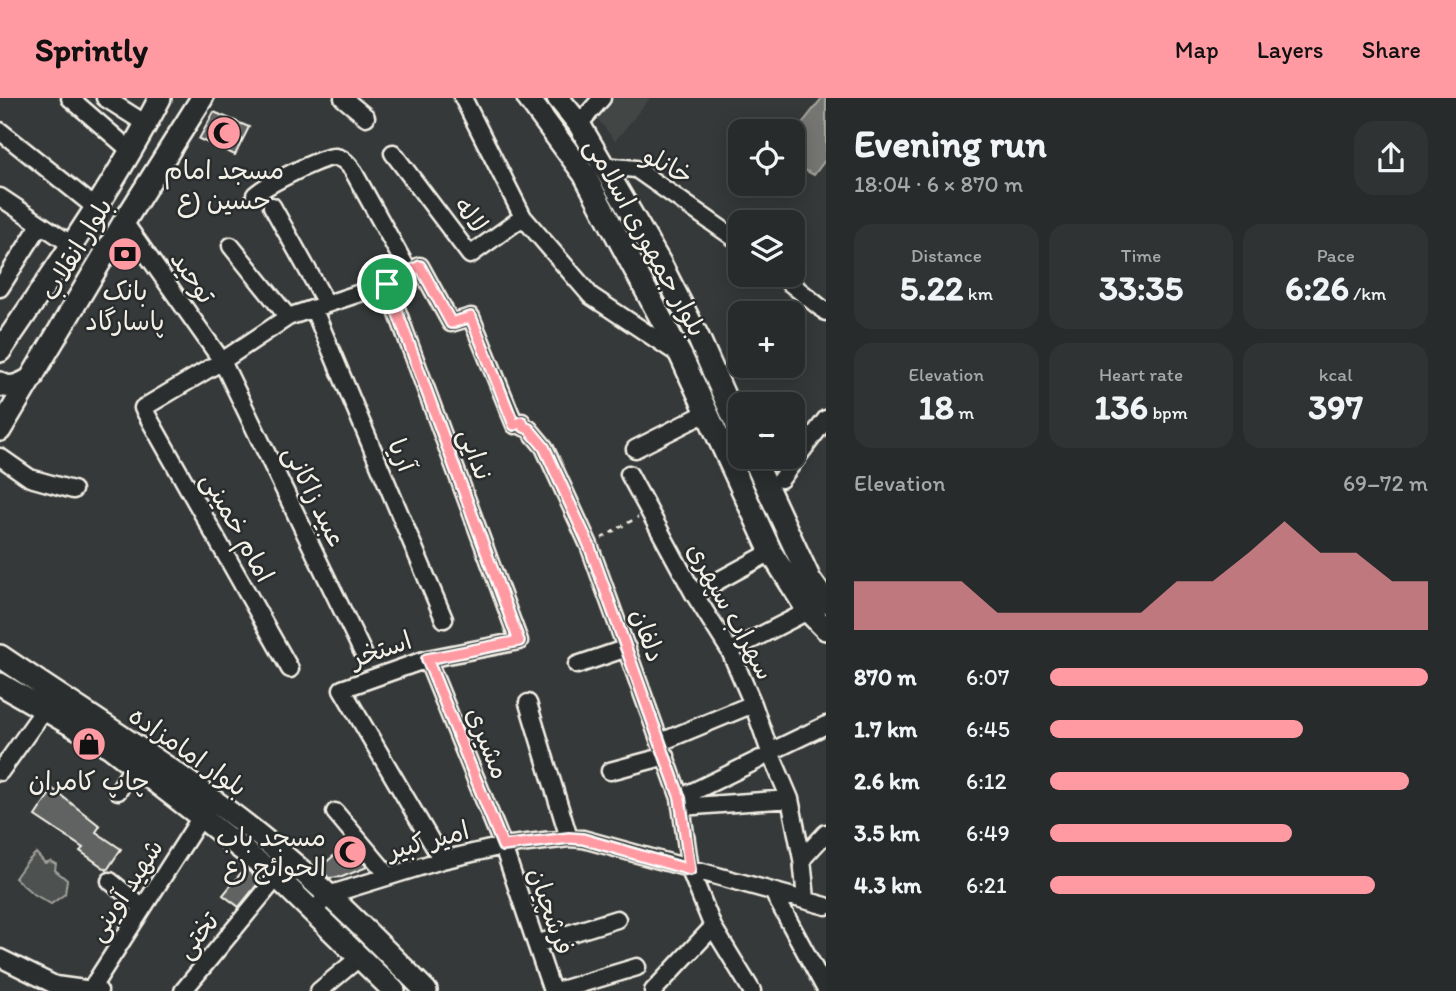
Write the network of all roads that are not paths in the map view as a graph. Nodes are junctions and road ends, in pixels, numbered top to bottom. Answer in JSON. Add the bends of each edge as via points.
{"nodes":[{"id":1,"x":69,"y":98,"type":"edge"},
{"id":2,"x":160,"y":98,"type":"edge"},
{"id":3,"x":202,"y":98,"type":"edge"},
{"id":4,"x":344,"y":98,"type":"edge"},
{"id":5,"x":463,"y":98,"type":"edge"},
{"id":6,"x":528,"y":98,"type":"edge"},
{"id":7,"x":558,"y":98,"type":"edge"},
{"id":8,"x":602,"y":98,"type":"edge"},
{"id":9,"x":109,"y":102,"type":"edge"},
{"id":10,"x":366,"y":117,"type":"dead end"},
{"id":11,"x":146,"y":124,"type":"junction"},
{"id":12,"x":579,"y":124,"type":"junction"},
{"id":13,"x":101,"y":125,"type":"junction"},
{"id":14,"x":0,"y":131,"type":"edge"},
{"id":15,"x":131,"y":151,"type":"junction"},
{"id":16,"x":393,"y":153,"type":"dead end"},
{"id":17,"x":603,"y":166,"type":"junction"},
{"id":18,"x":255,"y":195,"type":"dead end"},
{"id":19,"x":0,"y":197,"type":"edge"},
{"id":20,"x":272,"y":206,"type":"dead end"},
{"id":21,"x":95,"y":207,"type":"junction"},
{"id":22,"x":523,"y":217,"type":"junction"},
{"id":23,"x":124,"y":222,"type":"junction"},
{"id":24,"x":40,"y":225,"type":"junction"},
{"id":25,"x":728,"y":234,"type":"edge"},
{"id":26,"x":72,"y":245,"type":"junction"},
{"id":27,"x":231,"y":246,"type":"dead end"},
{"id":28,"x":415,"y":269,"type":"junction"},
{"id":29,"x":387,"y":284,"type":"junction"},
{"id":30,"x":795,"y":287,"type":"edge"},
{"id":31,"x":0,"y":288,"type":"edge"},
{"id":32,"x":320,"y":306,"type":"junction"},
{"id":33,"x":826,"y":312,"type":"edge"},
{"id":34,"x":288,"y":317,"type":"junction"},
{"id":35,"x":3,"y":342,"type":"edge"},
{"id":36,"x":681,"y":356,"type":"junction"},
{"id":37,"x":222,"y":361,"type":"junction"},
{"id":38,"x":32,"y":378,"type":"junction"},
{"id":39,"x":0,"y":383,"type":"edge"},
{"id":40,"x":728,"y":404,"type":"edge"},
{"id":41,"x":826,"y":419,"type":"edge"},
{"id":42,"x":709,"y":421,"type":"junction"},
{"id":43,"x":728,"y":423,"type":"edge"},
{"id":44,"x":0,"y":430,"type":"edge"},
{"id":45,"x":635,"y":449,"type":"dead end"},
{"id":46,"x":0,"y":457,"type":"edge"},
{"id":47,"x":759,"y":469,"type":"edge"},
{"id":48,"x":629,"y":474,"type":"dead end"},
{"id":49,"x":780,"y":479,"type":"dead end"},
{"id":50,"x":73,"y":490,"type":"dead end"},
{"id":51,"x":771,"y":552,"type":"junction"},
{"id":52,"x":694,"y":594,"type":"junction"},
{"id":53,"x":817,"y":607,"type":"edge"},
{"id":54,"x":444,"y":619,"type":"dead end"},
{"id":55,"x":826,"y":629,"type":"edge"},
{"id":56,"x":519,"y":641,"type":"joint"},
{"id":57,"x":627,"y":648,"type":"junction"},
{"id":58,"x":730,"y":651,"type":"junction"},
{"id":59,"x":363,"y":653,"type":"dead end"},
{"id":60,"x":0,"y":656,"type":"edge"},
{"id":61,"x":427,"y":659,"type":"junction"},
{"id":62,"x":577,"y":665,"type":"dead end"},
{"id":63,"x":290,"y":669,"type":"dead end"},
{"id":64,"x":0,"y":684,"type":"edge"},
{"id":65,"x":528,"y":703,"type":"dead end"},
{"id":66,"x":753,"y":704,"type":"junction"},
{"id":67,"x":44,"y":710,"type":"junction"},
{"id":68,"x":826,"y":725,"type":"edge"},
{"id":69,"x":664,"y":749,"type":"junction"},
{"id":70,"x":765,"y":755,"type":"junction"},
{"id":71,"x":134,"y":766,"type":"junction"},
{"id":72,"x":610,"y":771,"type":"dead end"},
{"id":73,"x":0,"y":772,"type":"edge"},
{"id":74,"x":118,"y":791,"type":"dead end"},
{"id":75,"x":790,"y":799,"type":"junction"},
{"id":76,"x":681,"y":803,"type":"junction"},
{"id":77,"x":335,"y":812,"type":"dead end"},
{"id":78,"x":201,"y":817,"type":"junction"},
{"id":79,"x":826,"y":833,"type":"edge"},
{"id":80,"x":569,"y":838,"type":"junction"},
{"id":81,"x":503,"y":846,"type":"junction"},
{"id":82,"x":802,"y":859,"type":"junction"},
{"id":83,"x":442,"y":860,"type":"junction"},
{"id":84,"x":690,"y":870,"type":"junction"},
{"id":85,"x":388,"y":876,"type":"junction"},
{"id":86,"x":277,"y":877,"type":"junction"},
{"id":87,"x":110,"y":881,"type":"dead end"},
{"id":88,"x":773,"y":892,"type":"junction"},
{"id":89,"x":328,"y":895,"type":"junction"},
{"id":90,"x":806,"y":899,"type":"junction"},
{"id":91,"x":826,"y":906,"type":"edge"},
{"id":92,"x":142,"y":907,"type":"junction"},
{"id":93,"x":313,"y":911,"type":"junction"},
{"id":94,"x":617,"y":919,"type":"dead end"},
{"id":95,"x":713,"y":927,"type":"junction"},
{"id":96,"x":536,"y":944,"type":"junction"},
{"id":97,"x":360,"y":957,"type":"junction"},
{"id":98,"x":0,"y":958,"type":"edge"},
{"id":99,"x":637,"y":967,"type":"dead end"},
{"id":100,"x":746,"y":989,"type":"edge"},
{"id":101,"x":69,"y":990,"type":"edge"},
{"id":102,"x":96,"y":990,"type":"edge"},
{"id":103,"x":826,"y":990,"type":"edge"},
{"id":104,"x":183,"y":991,"type":"edge"},
{"id":105,"x":319,"y":991,"type":"edge"},
{"id":106,"x":394,"y":991,"type":"edge"},
{"id":107,"x":426,"y":991,"type":"edge"},
{"id":108,"x":552,"y":991,"type":"edge"},
{"id":109,"x":557,"y":991,"type":"edge"},
{"id":110,"x":653,"y":991,"type":"edge"}],
"edges":[{"from":1,"to":13,"type":"street"},
{"from":2,"to":11,"type":"main road","name":"بلوار انقلاب"},
{"from":3,"to":23,"type":"main road","name":"بلوار انقلاب"},
{"from":4,"to":10,"type":"street"},
{"from":5,"to":22,"type":"street"},
{"from":6,"to":36,"type":"main road","name":"بلوار جمهوری اسلامی","via":[[584,174]]},
{"from":7,"to":12,"type":"main road","name":"بلوار جمهوری اسلامی"},
{"from":8,"to":12,"type":"street"},
{"from":9,"to":11,"type":"street"},
{"from":9,"to":13,"type":"street","via":[[116,114]]},
{"from":11,"to":15,"type":"main road","name":"بلوار انقلاب"},
{"from":12,"to":17,"type":"main road","name":"بلوار جمهوری اسلامی"},
{"from":13,"to":15,"type":"street"},
{"from":14,"to":21,"type":"street"},
{"from":15,"to":21,"type":"main road","name":"بلوار انقلاب"},
{"from":16,"to":22,"type":"street","name":"لاله","via":[[470,255]]},
{"from":17,"to":25,"type":"street","name":"خانلو","via":[[636,169]]},
{"from":17,"to":40,"type":"main road","name":"بلوار جمهوری اسلامی","via":[[660,263]]},
{"from":18,"to":28,"type":"street","via":[[323,160],[345,160]]},
{"from":19,"to":24,"type":"street"},
{"from":20,"to":32,"type":"street","name":"آریا"},
{"from":21,"to":26,"type":"main road","name":"بلوار انقلاب"},
{"from":22,"to":36,"type":"street","via":[[591,296]]},
{"from":23,"to":37,"type":"street","name":"توحید"},
{"from":23,"to":38,"type":"main road","name":"بلوار انقلاب"},
{"from":24,"to":26,"type":"street"},
{"from":24,"to":31,"type":"street"},
{"from":26,"to":35,"type":"main road","name":"بلوار انقلاب"},
{"from":27,"to":34,"type":"street"},
{"from":28,"to":29,"type":"street"},
{"from":28,"to":57,"type":"street","name":"دلفان","via":[[451,323],[471,317],[522,427],[544,447],[589,545]]},
{"from":29,"to":32,"type":"street"},
{"from":29,"to":56,"type":"street","name":"ندایی"},
{"from":30,"to":33,"type":"street"},
{"from":32,"to":34,"type":"street"},
{"from":32,"to":54,"type":"street","name":"آریا"},
{"from":34,"to":37,"type":"street"},
{"from":36,"to":42,"type":"main road","name":"بلوار جمهوری اسلامی"},
{"from":37,"to":59,"type":"street","name":"عبید زاکانی"},
{"from":37,"to":63,"type":"street","name":"امام خمینی","via":[[143,408]]},
{"from":38,"to":39,"type":"main road","via":[[11,386]]},
{"from":38,"to":44,"type":"main road","name":"بلوار انقلاب"},
{"from":41,"to":49,"type":"street"},
{"from":42,"to":43,"type":"main road"},
{"from":42,"to":45,"type":"street"},
{"from":42,"to":51,"type":"main road","name":"بلوار جمهوری اسلامی"},
{"from":46,"to":50,"type":"street","via":[[30,478]]},
{"from":47,"to":53,"type":"main road","name":"بلوار جمهوری اسلامی","via":[[810,580]]},
{"from":48,"to":52,"type":"street","name":"سهراب سپهری"},
{"from":51,"to":52,"type":"street"},
{"from":51,"to":53,"type":"main road","name":"بلوار جمهوری اسلامی"},
{"from":52,"to":58,"type":"street","name":"سهراب سپهری"},
{"from":53,"to":55,"type":"main road","name":"بلوار جمهوری اسلامی"},
{"from":53,"to":58,"type":"street"},
{"from":56,"to":61,"type":"street","name":"استخر"},
{"from":57,"to":62,"type":"street"},
{"from":57,"to":69,"type":"street","name":"دلفان"},
{"from":58,"to":66,"type":"street","name":"سهراب سپهری"},
{"from":60,"to":89,"type":"main road","name":"بلوار امامزاده","via":[[199,790]]},
{"from":61,"to":81,"type":"street","name":"مشیری"},
{"from":61,"to":83,"type":"street","name":"استخر","via":[[342,689]]},
{"from":64,"to":67,"type":"main road","name":"بلوار امامزاده"},
{"from":65,"to":80,"type":"street"},
{"from":66,"to":69,"type":"street"},
{"from":66,"to":70,"type":"street","name":"سهراب سپهری"},
{"from":67,"to":71,"type":"main road","name":"بلوار امامزاده"},
{"from":67,"to":73,"type":"street"},
{"from":68,"to":70,"type":"street"},
{"from":69,"to":72,"type":"street"},
{"from":69,"to":76,"type":"street","name":"دلفان"},
{"from":70,"to":75,"type":"street","name":"سهراب سپهری"},
{"from":70,"to":76,"type":"street"},
{"from":71,"to":74,"type":"street"},
{"from":71,"to":78,"type":"main road","name":"بلوار امامزاده"},
{"from":75,"to":76,"type":"street"},
{"from":75,"to":82,"type":"street","name":"سهراب سپهری"},
{"from":76,"to":84,"type":"street","name":"دلفان"},
{"from":77,"to":85,"type":"street"},
{"from":78,"to":86,"type":"main road","name":"بلوار امامزاده"},
{"from":78,"to":92,"type":"street","name":"شهید آوینی"},
{"from":79,"to":82,"type":"street"},
{"from":80,"to":81,"type":"street","name":"امیر کبیر"},
{"from":80,"to":84,"type":"street","name":"امیر کبیر"},
{"from":81,"to":83,"type":"street","name":"امیر کبیر"},
{"from":81,"to":96,"type":"street","name":"فرشچیان"},
{"from":82,"to":90,"type":"street","name":"سهراب سپهری"},
{"from":83,"to":85,"type":"street","name":"امیر کبیر"},
{"from":84,"to":88,"type":"street","name":"امیر کبیر"},
{"from":84,"to":95,"type":"street","name":"دلفان"},
{"from":85,"to":89,"type":"street","name":"امیر کبیر"},
{"from":86,"to":93,"type":"main road","name":"بلوار امامزاده"},
{"from":86,"to":104,"type":"street","name":"تختی"},
{"from":87,"to":92,"type":"street"},
{"from":88,"to":90,"type":"street","name":"امیر کبیر"},
{"from":88,"to":103,"type":"street"},
{"from":89,"to":93,"type":"street"},
{"from":89,"to":107,"type":"main road","name":"بلوار امامزاده"},
{"from":90,"to":91,"type":"street","name":"امیر کبیر"},
{"from":92,"to":102,"type":"street","name":"شهید آوینی"},
{"from":93,"to":97,"type":"main road","name":"بلوار امامزاده"},
{"from":94,"to":96,"type":"street"},
{"from":95,"to":100,"type":"street","name":"دلفان"},
{"from":95,"to":110,"type":"street"},
{"from":96,"to":108,"type":"street","name":"فرشچیان"},
{"from":97,"to":105,"type":"street"},
{"from":97,"to":106,"type":"main road","name":"بلوار امامزاده"},
{"from":98,"to":101,"type":"street"},
{"from":99,"to":109,"type":"street"},
{"from":101,"to":102,"type":"street"}]}
